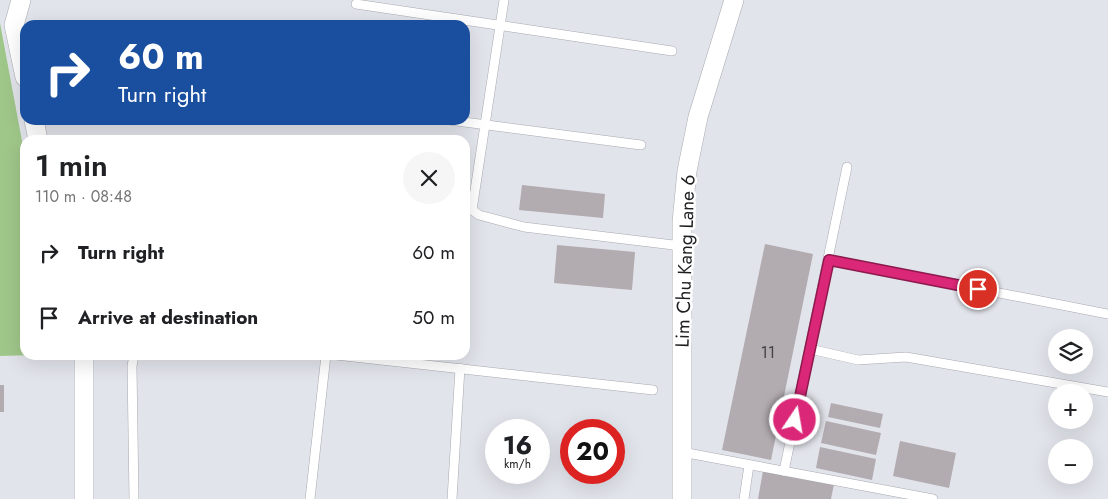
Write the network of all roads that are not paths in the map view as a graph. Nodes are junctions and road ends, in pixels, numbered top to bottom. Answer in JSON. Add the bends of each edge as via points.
{"nodes":[{"id":1,"x":22,"y":0,"type":"edge"},
{"id":2,"x":504,"y":0,"type":"edge"},
{"id":3,"x":734,"y":0,"type":"edge"},
{"id":4,"x":356,"y":4,"type":"dead end"},
{"id":5,"x":461,"y":20,"type":"edge"},
{"id":6,"x":470,"y":21,"type":"edge"},
{"id":7,"x":500,"y":26,"type":"junction"},
{"id":8,"x":672,"y":51,"type":"dead end"},
{"id":9,"x":20,"y":53,"type":"edge"},
{"id":10,"x":470,"y":124,"type":"edge"},
{"id":11,"x":485,"y":126,"type":"junction"},
{"id":12,"x":641,"y":145,"type":"dead end"},
{"id":13,"x":847,"y":167,"type":"dead end"},
{"id":14,"x":682,"y":246,"type":"junction"},
{"id":15,"x":829,"y":260,"type":"junction"},
{"id":16,"x":1108,"y":314,"type":"edge"},
{"id":17,"x":810,"y":349,"type":"junction"},
{"id":18,"x":84,"y":360,"type":"edge"},
{"id":19,"x":133,"y":360,"type":"edge"},
{"id":20,"x":325,"y":360,"type":"edge"},
{"id":21,"x":384,"y":360,"type":"edge"},
{"id":22,"x":460,"y":368,"type":"junction"},
{"id":23,"x":652,"y":390,"type":"dead end"},
{"id":24,"x":1108,"y":392,"type":"edge"},
{"id":25,"x":682,"y":452,"type":"junction"},
{"id":26,"x":748,"y":465,"type":"junction"},
{"id":27,"x":784,"y":471,"type":"junction"},
{"id":28,"x":84,"y":499,"type":"edge"},
{"id":29,"x":134,"y":499,"type":"edge"},
{"id":30,"x":310,"y":499,"type":"edge"},
{"id":31,"x":452,"y":499,"type":"edge"},
{"id":32,"x":682,"y":499,"type":"edge"},
{"id":33,"x":744,"y":499,"type":"edge"},
{"id":34,"x":933,"y":499,"type":"edge"}],
"edges":[{"from":1,"to":9,"type":"street","via":[[14,25]]},
{"from":2,"to":7,"type":"lane"},
{"from":3,"to":14,"type":"street","name":"Lim Chu Kang Lane 6","via":[[698,117],[687,171]]},
{"from":4,"to":5,"type":"lane"},
{"from":6,"to":7,"type":"lane"},
{"from":7,"to":8,"type":"lane"},
{"from":7,"to":11,"type":"lane"},
{"from":10,"to":11,"type":"lane"},
{"from":11,"to":12,"type":"lane"},
{"from":11,"to":14,"type":"lane","via":[[472,210],[479,215],[524,227]]},
{"from":13,"to":15,"type":"lane"},
{"from":14,"to":25,"type":"street","name":"Lim Chu Kang Lane 6"},
{"from":15,"to":16,"type":"lane"},
{"from":15,"to":17,"type":"lane"},
{"from":17,"to":24,"type":"lane","via":[[858,360],[906,357]]},
{"from":17,"to":27,"type":"lane"},
{"from":18,"to":28,"type":"street"},
{"from":19,"to":29,"type":"lane"},
{"from":20,"to":30,"type":"lane"},
{"from":21,"to":22,"type":"lane"},
{"from":22,"to":23,"type":"lane"},
{"from":22,"to":31,"type":"lane"},
{"from":25,"to":26,"type":"lane"},
{"from":25,"to":32,"type":"street","name":"Lim Chu Kang Lane 6"},
{"from":26,"to":27,"type":"lane"},
{"from":26,"to":33,"type":"lane"},
{"from":27,"to":34,"type":"lane"}]}
